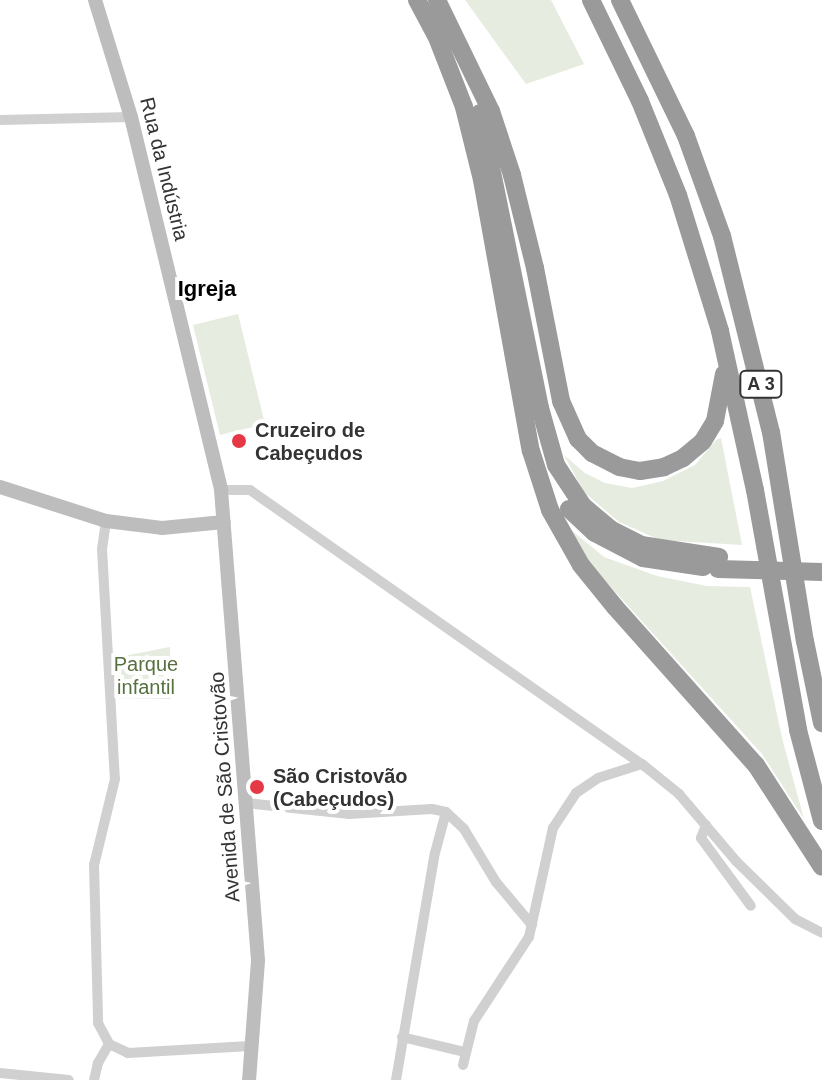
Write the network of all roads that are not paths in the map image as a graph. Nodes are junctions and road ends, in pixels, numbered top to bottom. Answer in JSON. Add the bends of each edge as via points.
{"nodes":[{"id":1,"x":95,"y":0,"type":"edge"},
{"id":2,"x":417,"y":0,"type":"edge"},
{"id":3,"x":591,"y":0,"type":"edge"},
{"id":4,"x":620,"y":0,"type":"edge"},
{"id":5,"x":440,"y":5,"type":"edge"},
{"id":6,"x":131,"y":117,"type":"junction"},
{"id":7,"x":0,"y":120,"type":"edge"},
{"id":8,"x":726,"y":359,"type":"junction"},
{"id":9,"x":517,"y":377,"type":"junction"},
{"id":10,"x":0,"y":487,"type":"edge"},
{"id":11,"x":221,"y":490,"type":"junction"},
{"id":12,"x":106,"y":521,"type":"junction"},
{"id":13,"x":224,"y":522,"type":"junction"},
{"id":14,"x":822,"y":561,"type":"edge"},
{"id":15,"x":719,"y":563,"type":"junction"},
{"id":16,"x":822,"y":572,"type":"edge"},
{"id":17,"x":805,"y":641,"type":"junction"},
{"id":18,"x":822,"y":677,"type":"edge"},
{"id":19,"x":822,"y":723,"type":"edge"},
{"id":20,"x":642,"y":764,"type":"junction"},
{"id":21,"x":246,"y":803,"type":"junction"},
{"id":22,"x":446,"y":812,"type":"junction"},
{"id":23,"x":822,"y":821,"type":"edge"},
{"id":24,"x":706,"y":825,"type":"junction"},
{"id":25,"x":822,"y":867,"type":"edge"},
{"id":26,"x":751,"y":906,"type":"dead end"},
{"id":27,"x":532,"y":925,"type":"junction"},
{"id":28,"x":822,"y":933,"type":"edge"},
{"id":29,"x":402,"y":1037,"type":"junction"},
{"id":30,"x":109,"y":1044,"type":"junction"},
{"id":31,"x":250,"y":1046,"type":"junction"},
{"id":32,"x":465,"y":1052,"type":"junction"},
{"id":33,"x":463,"y":1065,"type":"dead end"},
{"id":34,"x":0,"y":1073,"type":"edge"},
{"id":35,"x":69,"y":1080,"type":"edge"},
{"id":36,"x":94,"y":1080,"type":"edge"},
{"id":37,"x":249,"y":1080,"type":"edge"},
{"id":38,"x":396,"y":1080,"type":"edge"}],
"edges":[{"from":1,"to":6,"type":"street","name":"Rua da Indústria"},
{"from":2,"to":9,"type":"highway","via":[[464,107]]},
{"from":3,"to":8,"type":"highway","number":"A 3","via":[[678,195]]},
{"from":4,"to":17,"type":"highway","number":"A 3","via":[[686,136],[722,236],[768,417]]},
{"from":5,"to":8,"type":"highway","via":[[491,111],[512,175],[561,401],[578,439],[619,467],[640,471],[683,458],[703,441],[715,421]]},
{"from":5,"to":15,"type":"highway","via":[[469,70],[490,151],[556,465],[583,506],[610,529],[641,545]]},
{"from":6,"to":7,"type":"street"},
{"from":6,"to":11,"type":"street","name":"Rua da Indústria"},
{"from":8,"to":23,"type":"highway","number":"A 3","via":[[798,730]]},
{"from":9,"to":15,"type":"highway","via":[[539,451],[555,490],[572,512],[595,533],[643,558]]},
{"from":9,"to":25,"type":"highway","via":[[531,451],[550,510],[581,565],[756,765]]},
{"from":10,"to":12,"type":"street"},
{"from":11,"to":13,"type":"street","name":"Avenida de São Cristovão"},
{"from":11,"to":20,"type":"street","via":[[250,490]]},
{"from":12,"to":13,"type":"street","via":[[162,528]]},
{"from":12,"to":30,"type":"street","via":[[102,549],[115,779],[94,865],[98,1023]]},
{"from":13,"to":21,"type":"street","name":"Avenida de São Cristovão"},
{"from":14,"to":15,"type":"highway"},
{"from":15,"to":16,"type":"highway","bridge":true},
{"from":17,"to":18,"type":"highway"},
{"from":17,"to":19,"type":"highway","number":"A 3"},
{"from":20,"to":24,"type":"street"},
{"from":20,"to":27,"type":"street","via":[[598,778],[576,793],[553,828]]},
{"from":21,"to":22,"type":"street","via":[[349,814]]},
{"from":21,"to":31,"type":"street","name":"Avenida de São Cristovão","via":[[258,961]]},
{"from":22,"to":27,"type":"street","via":[[464,829],[496,882]]},
{"from":22,"to":29,"type":"street"},
{"from":24,"to":26,"type":"street","via":[[701,838]]},
{"from":24,"to":28,"type":"street","via":[[795,919]]},
{"from":27,"to":32,"type":"street","via":[[474,1021]]},
{"from":29,"to":32,"type":"street"},
{"from":29,"to":38,"type":"street"},
{"from":30,"to":31,"type":"street","via":[[128,1053]]},
{"from":30,"to":36,"type":"street"},
{"from":31,"to":37,"type":"street","name":"Avenida de São Cristovão"},
{"from":32,"to":33,"type":"street"},
{"from":34,"to":35,"type":"street"}]}
